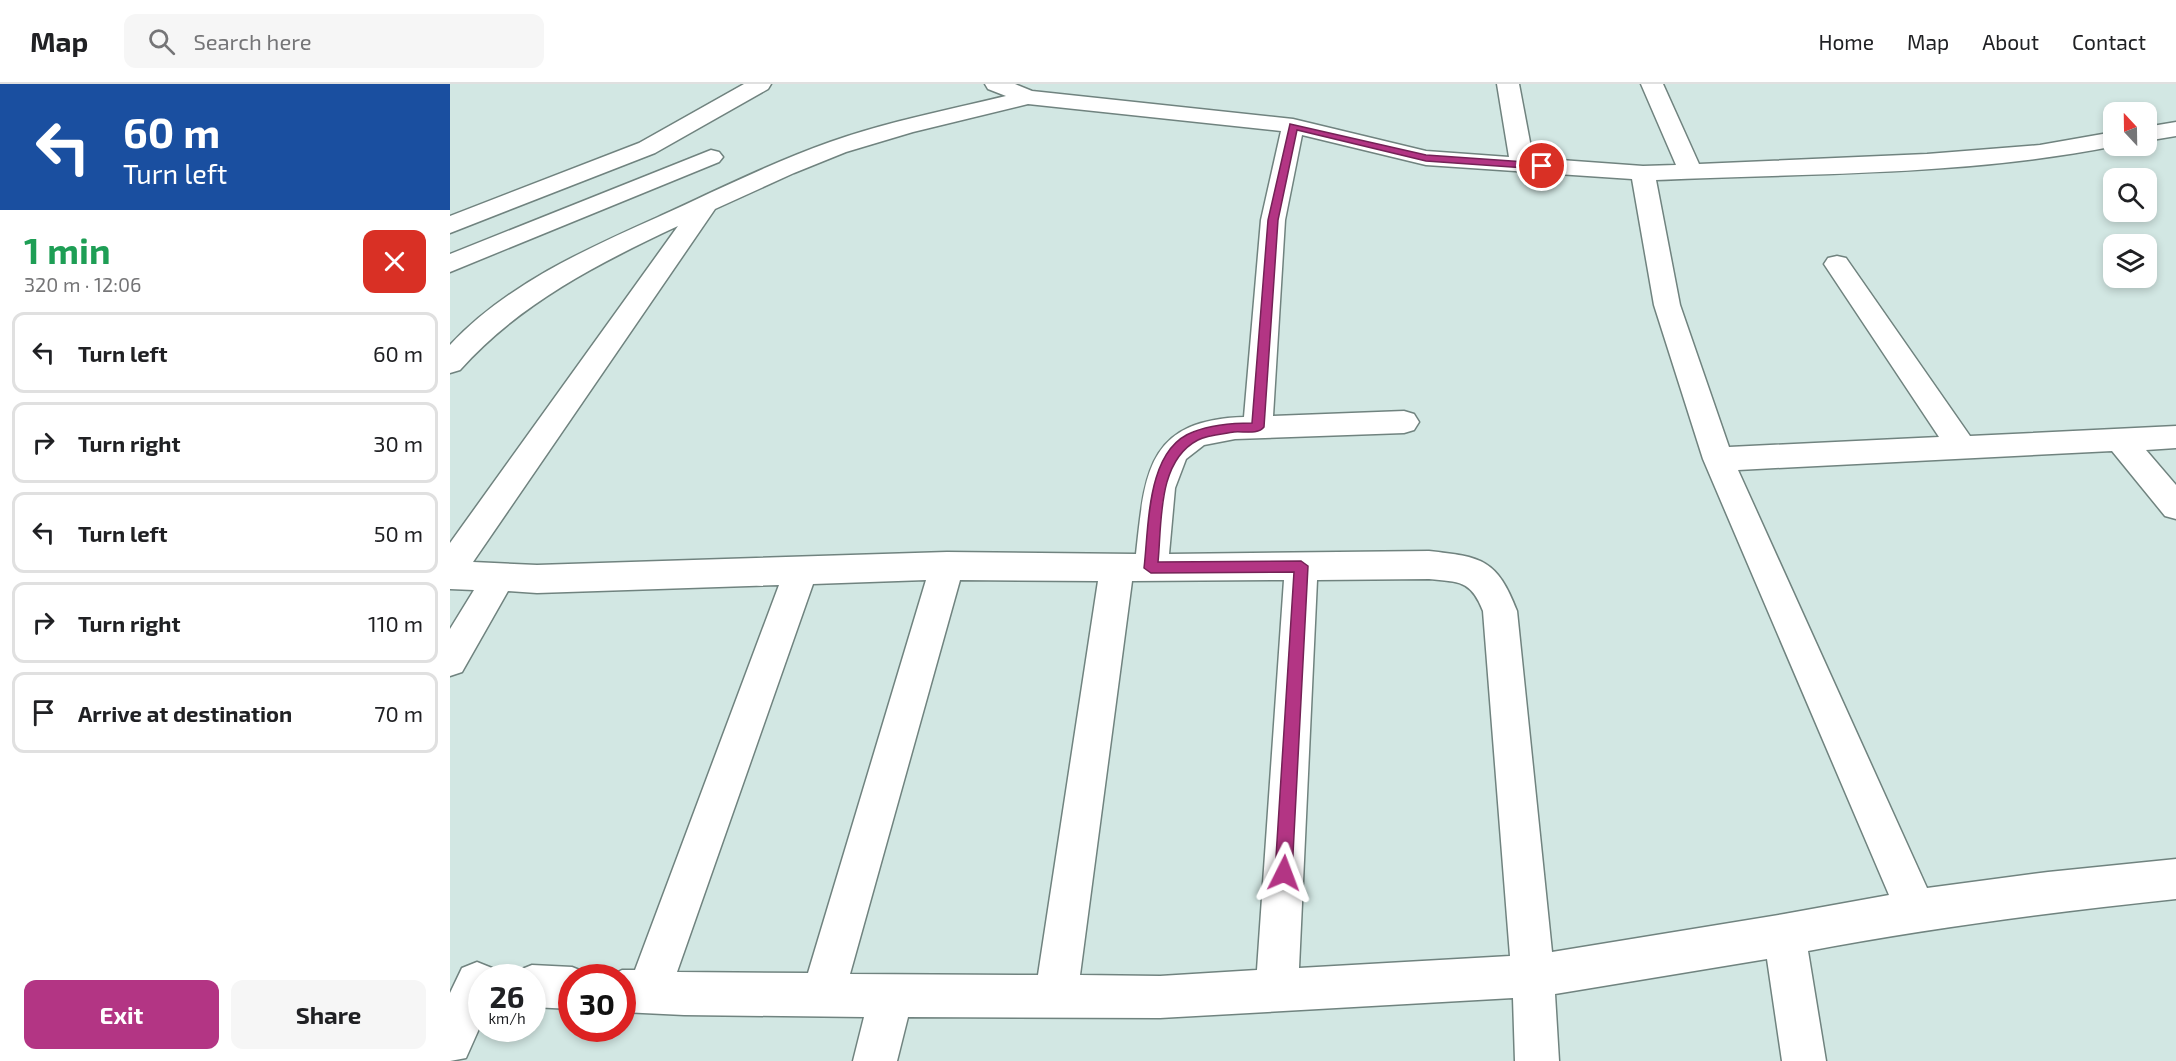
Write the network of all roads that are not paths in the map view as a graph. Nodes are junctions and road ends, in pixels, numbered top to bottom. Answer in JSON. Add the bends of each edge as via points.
{"nodes":[{"id":1,"x":760,"y":84,"type":"edge"},
{"id":2,"x":996,"y":84,"type":"edge"},
{"id":3,"x":1508,"y":84,"type":"edge"},
{"id":4,"x":1652,"y":84,"type":"edge"},
{"id":5,"x":1028,"y":98,"type":"junction"},
{"id":6,"x":1293,"y":126,"type":"junction"},
{"id":7,"x":2176,"y":129,"type":"edge"},
{"id":8,"x":2157,"y":132,"type":"edge"},
{"id":9,"x":2103,"y":141,"type":"edge"},
{"id":10,"x":711,"y":157,"type":"dead end"},
{"id":11,"x":1522,"y":165,"type":"junction"},
{"id":12,"x":1691,"y":171,"type":"junction"},
{"id":13,"x":1642,"y":173,"type":"junction"},
{"id":14,"x":706,"y":204,"type":"junction"},
{"id":15,"x":450,"y":225,"type":"edge"},
{"id":16,"x":450,"y":264,"type":"edge"},
{"id":17,"x":1837,"y":264,"type":"dead end"},
{"id":18,"x":450,"y":363,"type":"edge"},
{"id":19,"x":1404,"y":422,"type":"dead end"},
{"id":20,"x":1258,"y":427,"type":"junction"},
{"id":21,"x":2176,"y":437,"type":"edge"},
{"id":22,"x":2120,"y":440,"type":"junction"},
{"id":23,"x":1962,"y":448,"type":"junction"},
{"id":24,"x":1718,"y":459,"type":"junction"},
{"id":25,"x":2176,"y":507,"type":"edge"},
{"id":26,"x":947,"y":566,"type":"junction"},
{"id":27,"x":1301,"y":566,"type":"junction"},
{"id":28,"x":1134,"y":568,"type":"junction"},
{"id":29,"x":450,"y":569,"type":"edge"},
{"id":30,"x":801,"y":570,"type":"junction"},
{"id":31,"x":450,"y":575,"type":"edge"},
{"id":32,"x":499,"y":578,"type":"junction"},
{"id":33,"x":450,"y":662,"type":"edge"},
{"id":34,"x":2176,"y":879,"type":"edge"},
{"id":35,"x":1917,"y":910,"type":"junction"},
{"id":36,"x":1784,"y":935,"type":"junction"},
{"id":37,"x":1533,"y":976,"type":"junction"},
{"id":38,"x":468,"y":986,"type":"edge"},
{"id":39,"x":636,"y":989,"type":"edge"},
{"id":40,"x":1277,"y":990,"type":"junction"},
{"id":41,"x":636,"y":992,"type":"edge"},
{"id":42,"x":823,"y":995,"type":"junction"},
{"id":43,"x":891,"y":996,"type":"junction"},
{"id":44,"x":1056,"y":997,"type":"junction"},
{"id":45,"x":450,"y":1042,"type":"edge"},
{"id":46,"x":875,"y":1061,"type":"edge"},
{"id":47,"x":1537,"y":1061,"type":"edge"},
{"id":48,"x":1804,"y":1061,"type":"edge"}],
"edges":[{"from":1,"to":15,"type":"street","via":[[648,148]]},
{"from":2,"to":5,"type":"street"},
{"from":3,"to":11,"type":"street"},
{"from":4,"to":12,"type":"street"},
{"from":5,"to":6,"type":"street"},
{"from":5,"to":14,"type":"street","via":[[865,138],[781,169]]},
{"from":6,"to":11,"type":"street","via":[[1426,158]]},
{"from":6,"to":20,"type":"street","via":[[1273,220]]},
{"from":7,"to":8,"type":"street"},
{"from":9,"to":12,"type":"street","via":[[2040,152],[1950,159]]},
{"from":10,"to":16,"type":"street"},
{"from":11,"to":13,"type":"street"},
{"from":12,"to":13,"type":"street"},
{"from":13,"to":24,"type":"street","via":[[1667,305]]},
{"from":14,"to":18,"type":"street","via":[[587,260],[499,313]]},
{"from":14,"to":29,"type":"street"},
{"from":17,"to":23,"type":"street"},
{"from":19,"to":20,"type":"street"},
{"from":20,"to":28,"type":"street","via":[[1195,436],[1175,451],[1165,470]]},
{"from":21,"to":22,"type":"street"},
{"from":22,"to":23,"type":"street"},
{"from":22,"to":25,"type":"street"},
{"from":23,"to":24,"type":"street"},
{"from":24,"to":35,"type":"street"},
{"from":26,"to":28,"type":"street"},
{"from":26,"to":30,"type":"street"},
{"from":26,"to":42,"type":"street"},
{"from":27,"to":28,"type":"street"},
{"from":27,"to":37,"type":"street","via":[[1429,565],[1462,569],[1484,576],[1494,593],[1500,611]]},
{"from":27,"to":40,"type":"street"},
{"from":28,"to":44,"type":"street"},
{"from":30,"to":32,"type":"street"},
{"from":30,"to":39,"type":"street"},
{"from":31,"to":32,"type":"street"},
{"from":32,"to":33,"type":"street"},
{"from":34,"to":35,"type":"street"},
{"from":35,"to":36,"type":"street"},
{"from":36,"to":37,"type":"street"},
{"from":36,"to":48,"type":"street"},
{"from":37,"to":40,"type":"street"},
{"from":37,"to":47,"type":"street"},
{"from":38,"to":45,"type":"street"},
{"from":40,"to":44,"type":"street","via":[[1160,997]]},
{"from":41,"to":42,"type":"street"},
{"from":42,"to":43,"type":"street"},
{"from":43,"to":44,"type":"street"},
{"from":43,"to":46,"type":"street"}]}
